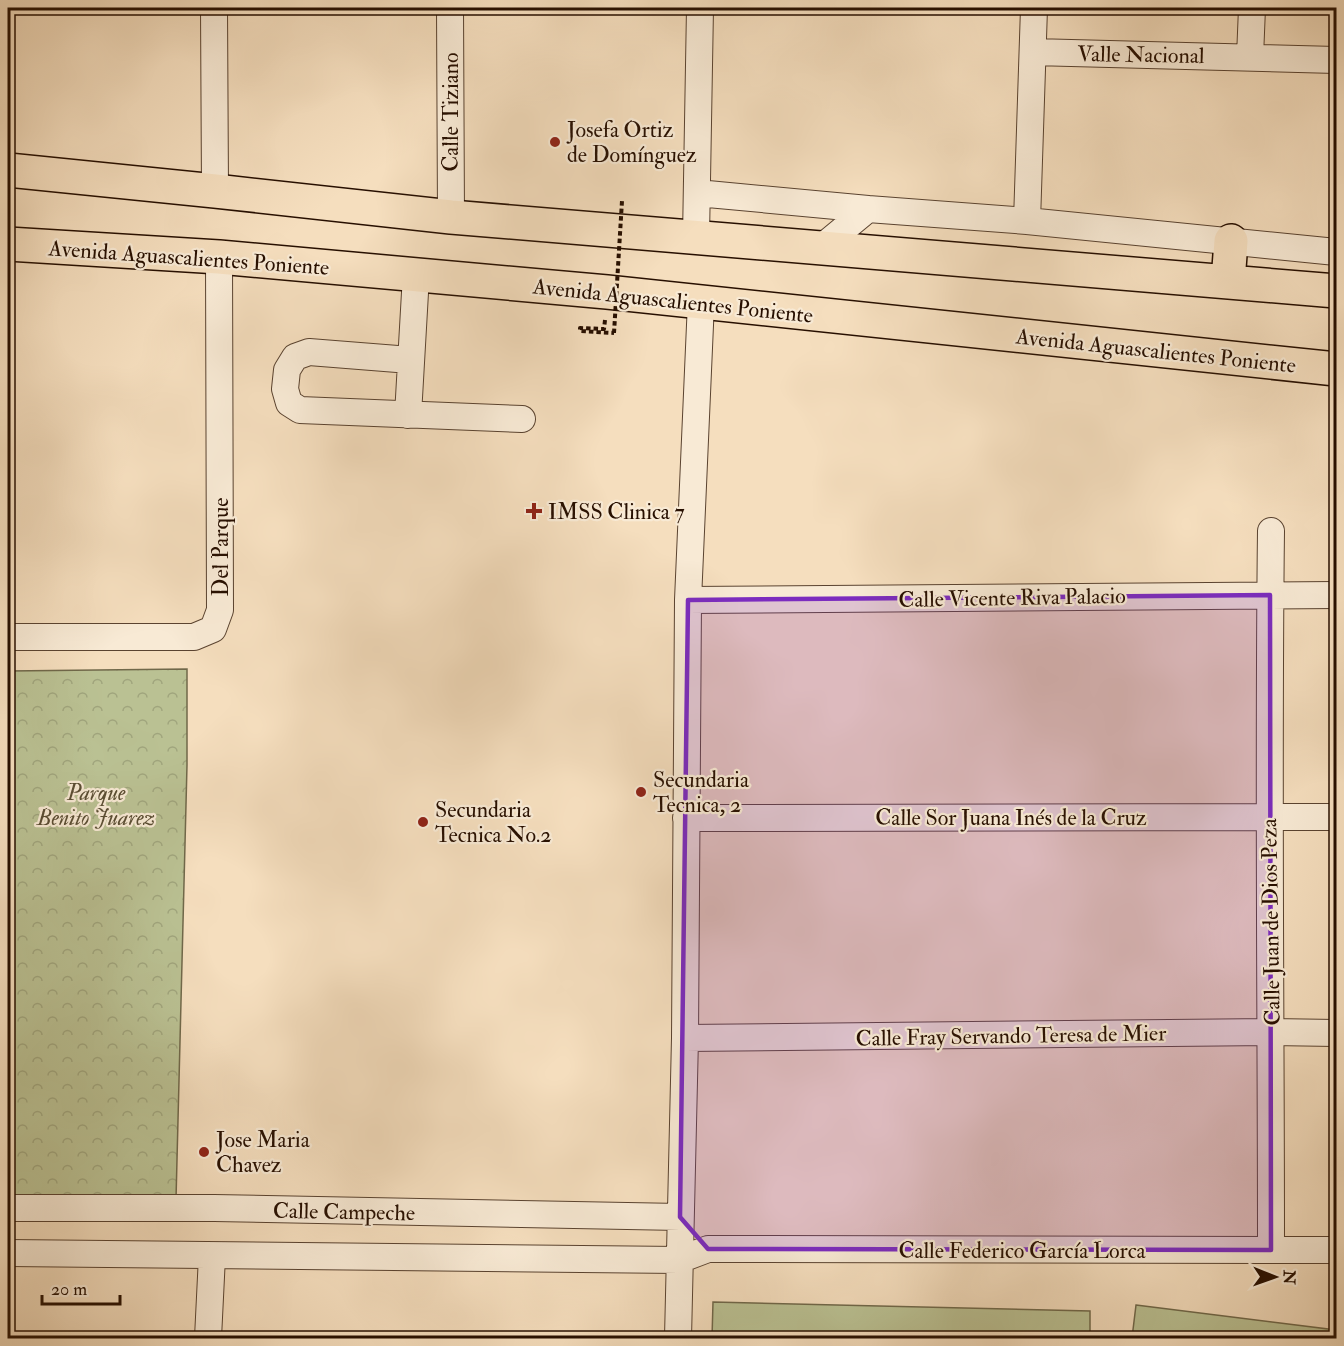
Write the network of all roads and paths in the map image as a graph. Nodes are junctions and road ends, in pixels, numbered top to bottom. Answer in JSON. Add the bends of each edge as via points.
{"nodes":[{"id":1,"x":214,"y":8,"type":"edge"},
{"id":2,"x":450,"y":8,"type":"edge"},
{"id":3,"x":700,"y":8,"type":"edge"},
{"id":4,"x":1035,"y":8,"type":"edge"},
{"id":5,"x":1252,"y":8,"type":"edge"},
{"id":6,"x":1033,"y":52,"type":"junction"},
{"id":7,"x":1250,"y":57,"type":"junction"},
{"id":8,"x":1336,"y":60,"type":"edge"},
{"id":9,"x":8,"y":170,"type":"edge"},
{"id":10,"x":215,"y":191,"type":"junction"},
{"id":11,"x":697,"y":194,"type":"junction"},
{"id":12,"x":622,"y":201,"type":"dead end"},
{"id":13,"x":868,"y":209,"type":"junction"},
{"id":14,"x":451,"y":217,"type":"junction"},
{"id":15,"x":1027,"y":221,"type":"junction"},
{"id":16,"x":696,"y":237,"type":"junction"},
{"id":17,"x":1231,"y":241,"type":"junction"},
{"id":18,"x":8,"y":244,"type":"edge"},
{"id":19,"x":822,"y":247,"type":"junction"},
{"id":20,"x":1336,"y":252,"type":"edge"},
{"id":21,"x":219,"y":257,"type":"junction"},
{"id":22,"x":416,"y":275,"type":"junction"},
{"id":23,"x":1228,"y":282,"type":"junction"},
{"id":24,"x":1336,"y":291,"type":"edge"},
{"id":25,"x":701,"y":302,"type":"junction"},
{"id":26,"x":604,"y":329,"type":"dead end"},
{"id":27,"x":410,"y":360,"type":"junction"},
{"id":28,"x":1336,"y":369,"type":"edge"},
{"id":29,"x":408,"y":415,"type":"junction"},
{"id":30,"x":522,"y":419,"type":"dead end"},
{"id":31,"x":1271,"y":531,"type":"dead end"},
{"id":32,"x":1270,"y":595,"type":"junction"},
{"id":33,"x":1336,"y":595,"type":"edge"},
{"id":34,"x":687,"y":600,"type":"junction"},
{"id":35,"x":8,"y":637,"type":"edge"},
{"id":36,"x":1269,"y":816,"type":"junction"},
{"id":37,"x":1336,"y":817,"type":"edge"},
{"id":38,"x":686,"y":818,"type":"junction"},
{"id":39,"x":1271,"y":1032,"type":"junction"},
{"id":40,"x":1336,"y":1033,"type":"edge"},
{"id":41,"x":685,"y":1038,"type":"junction"},
{"id":42,"x":8,"y":1208,"type":"edge"},
{"id":43,"x":680,"y":1217,"type":"junction"},
{"id":44,"x":708,"y":1249,"type":"junction"},
{"id":45,"x":1271,"y":1250,"type":"junction"},
{"id":46,"x":1336,"y":1250,"type":"edge"},
{"id":47,"x":8,"y":1253,"type":"edge"},
{"id":48,"x":212,"y":1256,"type":"junction"},
{"id":49,"x":679,"y":1260,"type":"junction"},
{"id":50,"x":208,"y":1338,"type":"edge"},
{"id":51,"x":678,"y":1338,"type":"edge"}],
"edges":[{"from":1,"to":10,"type":"street"},
{"from":2,"to":14,"type":"street","name":"Calle Tiziano"},
{"from":3,"to":11,"type":"street"},
{"from":4,"to":6,"type":"street"},
{"from":5,"to":7,"type":"street"},
{"from":6,"to":7,"type":"street","name":"Valle Nacional"},
{"from":6,"to":15,"type":"street"},
{"from":7,"to":8,"type":"street","name":"Valle Nacional"},
{"from":9,"to":10,"type":"main road"},
{"from":10,"to":14,"type":"main road"},
{"from":11,"to":13,"type":"street"},
{"from":11,"to":16,"type":"street"},
{"from":12,"to":26,"type":"path","bridge":true,"via":[[614,333],[579,331]]},
{"from":13,"to":15,"type":"street"},
{"from":13,"to":19,"type":"street"},
{"from":14,"to":16,"type":"main road"},
{"from":15,"to":17,"type":"street"},
{"from":16,"to":19,"type":"main road"},
{"from":17,"to":20,"type":"street"},
{"from":17,"to":23,"type":"main road"},
{"from":18,"to":21,"type":"main road","name":"Avenida Aguascalientes Poniente"},
{"from":19,"to":23,"type":"main road"},
{"from":21,"to":22,"type":"main road","name":"Avenida Aguascalientes Poniente"},
{"from":21,"to":35,"type":"street","name":"Del Parque","via":[[220,610],[213,629],[194,637]]},
{"from":22,"to":25,"type":"main road","name":"Avenida Aguascalientes Poniente"},
{"from":22,"to":27,"type":"street"},
{"from":23,"to":24,"type":"main road"},
{"from":25,"to":28,"type":"main road","name":"Avenida Aguascalientes Poniente"},
{"from":25,"to":34,"type":"street"},
{"from":27,"to":29,"type":"street"},
{"from":27,"to":29,"type":"street","via":[[309,352],[295,357],[287,370],[285,388],[289,403],[300,410]]},
{"from":29,"to":30,"type":"street"},
{"from":31,"to":32,"type":"street","name":"Calle Juan de Dios Peza"},
{"from":32,"to":33,"type":"street","name":"Calle Vicente Riva Palacio"},
{"from":32,"to":34,"type":"street","name":"Calle Vicente Riva Palacio"},
{"from":32,"to":36,"type":"street","name":"Calle Juan de Dios Peza"},
{"from":34,"to":38,"type":"street"},
{"from":36,"to":37,"type":"street","name":"Calle Sor Juana Inés de la Cruz"},
{"from":36,"to":38,"type":"street","name":"Calle Sor Juana Inés de la Cruz"},
{"from":36,"to":39,"type":"street","name":"Calle Juan de Dios Peza"},
{"from":38,"to":41,"type":"street"},
{"from":39,"to":40,"type":"street","name":"Calle Fray Servando Teresa de Mier"},
{"from":39,"to":41,"type":"street","name":"Calle Fray Servando Teresa de Mier"},
{"from":39,"to":45,"type":"street","name":"Calle Juan de Dios Peza"},
{"from":41,"to":43,"type":"street"},
{"from":42,"to":43,"type":"street","name":"Calle Campeche"},
{"from":43,"to":44,"type":"street"},
{"from":43,"to":49,"type":"street"},
{"from":44,"to":45,"type":"street","name":"Calle Federico García Lorca"},
{"from":44,"to":49,"type":"street","name":"Calle Federico García Lorca"},
{"from":45,"to":46,"type":"street","name":"Calle Federico García Lorca"},
{"from":47,"to":48,"type":"street","name":"Calle Campeche"},
{"from":48,"to":49,"type":"street","name":"Calle Campeche"},
{"from":48,"to":50,"type":"street"},
{"from":49,"to":51,"type":"street"}]}
